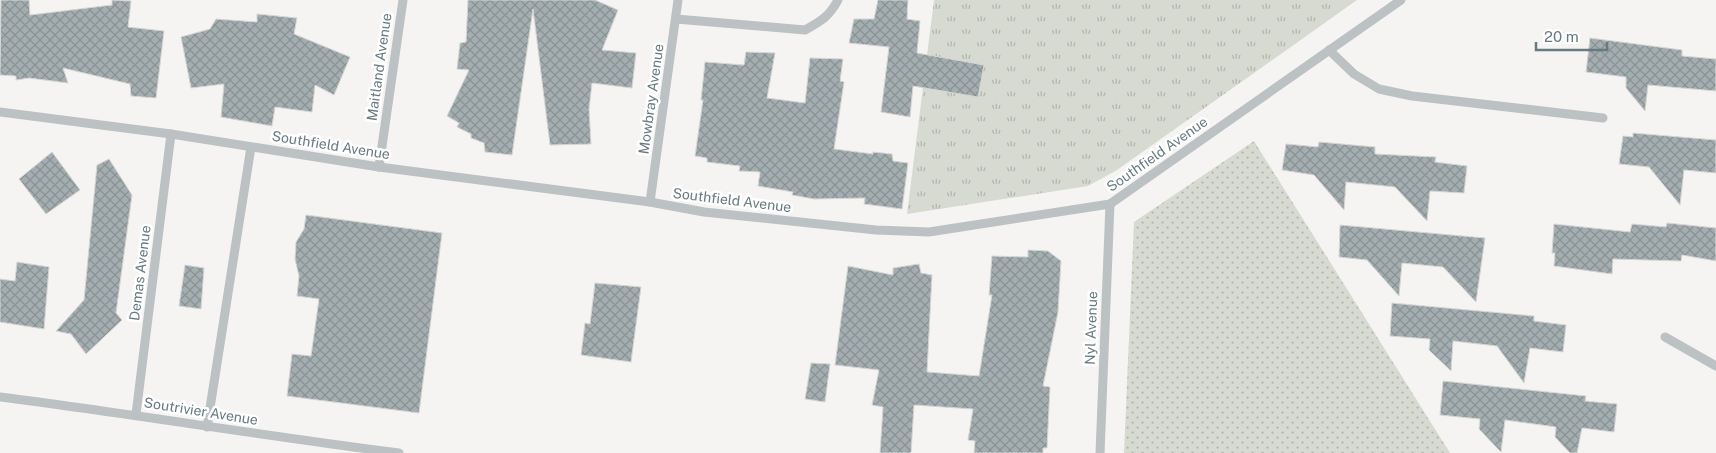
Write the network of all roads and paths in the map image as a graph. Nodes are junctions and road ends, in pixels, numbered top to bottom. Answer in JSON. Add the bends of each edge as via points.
{"nodes":[{"id":1,"x":402,"y":0,"type":"edge"},
{"id":2,"x":678,"y":0,"type":"edge"},
{"id":3,"x":838,"y":0,"type":"edge"},
{"id":4,"x":1400,"y":0,"type":"edge"},
{"id":5,"x":676,"y":19,"type":"junction"},
{"id":6,"x":1329,"y":50,"type":"junction"},
{"id":7,"x":0,"y":112,"type":"edge"},
{"id":8,"x":1603,"y":118,"type":"dead end"},
{"id":9,"x":171,"y":134,"type":"junction"},
{"id":10,"x":251,"y":147,"type":"junction"},
{"id":11,"x":379,"y":167,"type":"junction"},
{"id":12,"x":650,"y":202,"type":"junction"},
{"id":13,"x":1110,"y":204,"type":"junction"},
{"id":14,"x":1665,"y":337,"type":"dead end"},
{"id":15,"x":1716,"y":366,"type":"edge"},
{"id":16,"x":0,"y":397,"type":"edge"},
{"id":17,"x":136,"y":414,"type":"junction"},
{"id":18,"x":207,"y":427,"type":"junction"},
{"id":19,"x":397,"y":453,"type":"edge"},
{"id":20,"x":1100,"y":453,"type":"edge"}],
"edges":[{"from":1,"to":11,"type":"street","name":"Maitland Avenue"},
{"from":2,"to":5,"type":"street","name":"Mowbray Avenue"},
{"from":3,"to":5,"type":"street","via":[[824,20],[805,30]]},
{"from":4,"to":6,"type":"street","name":"Southfield Avenue"},
{"from":5,"to":12,"type":"street","name":"Mowbray Avenue"},
{"from":6,"to":8,"type":"street","via":[[1354,74],[1379,89],[1412,96]]},
{"from":6,"to":13,"type":"street","name":"Southfield Avenue"},
{"from":7,"to":9,"type":"street","name":"Southfield Avenue"},
{"from":9,"to":10,"type":"street","name":"Southfield Avenue"},
{"from":9,"to":17,"type":"street","name":"Demas Avenue"},
{"from":10,"to":11,"type":"street","name":"Southfield Avenue"},
{"from":10,"to":18,"type":"street"},
{"from":11,"to":12,"type":"street","name":"Southfield Avenue"},
{"from":12,"to":13,"type":"street","name":"Southfield Avenue","via":[[704,212],[876,230],[929,232]]},
{"from":13,"to":20,"type":"street","name":"Nyl Avenue"},
{"from":14,"to":15,"type":"street"},
{"from":16,"to":17,"type":"street","name":"Soutrivier Avenue"},
{"from":17,"to":18,"type":"street","name":"Soutrivier Avenue"},
{"from":18,"to":19,"type":"street","name":"Soutrivier Avenue"}]}
